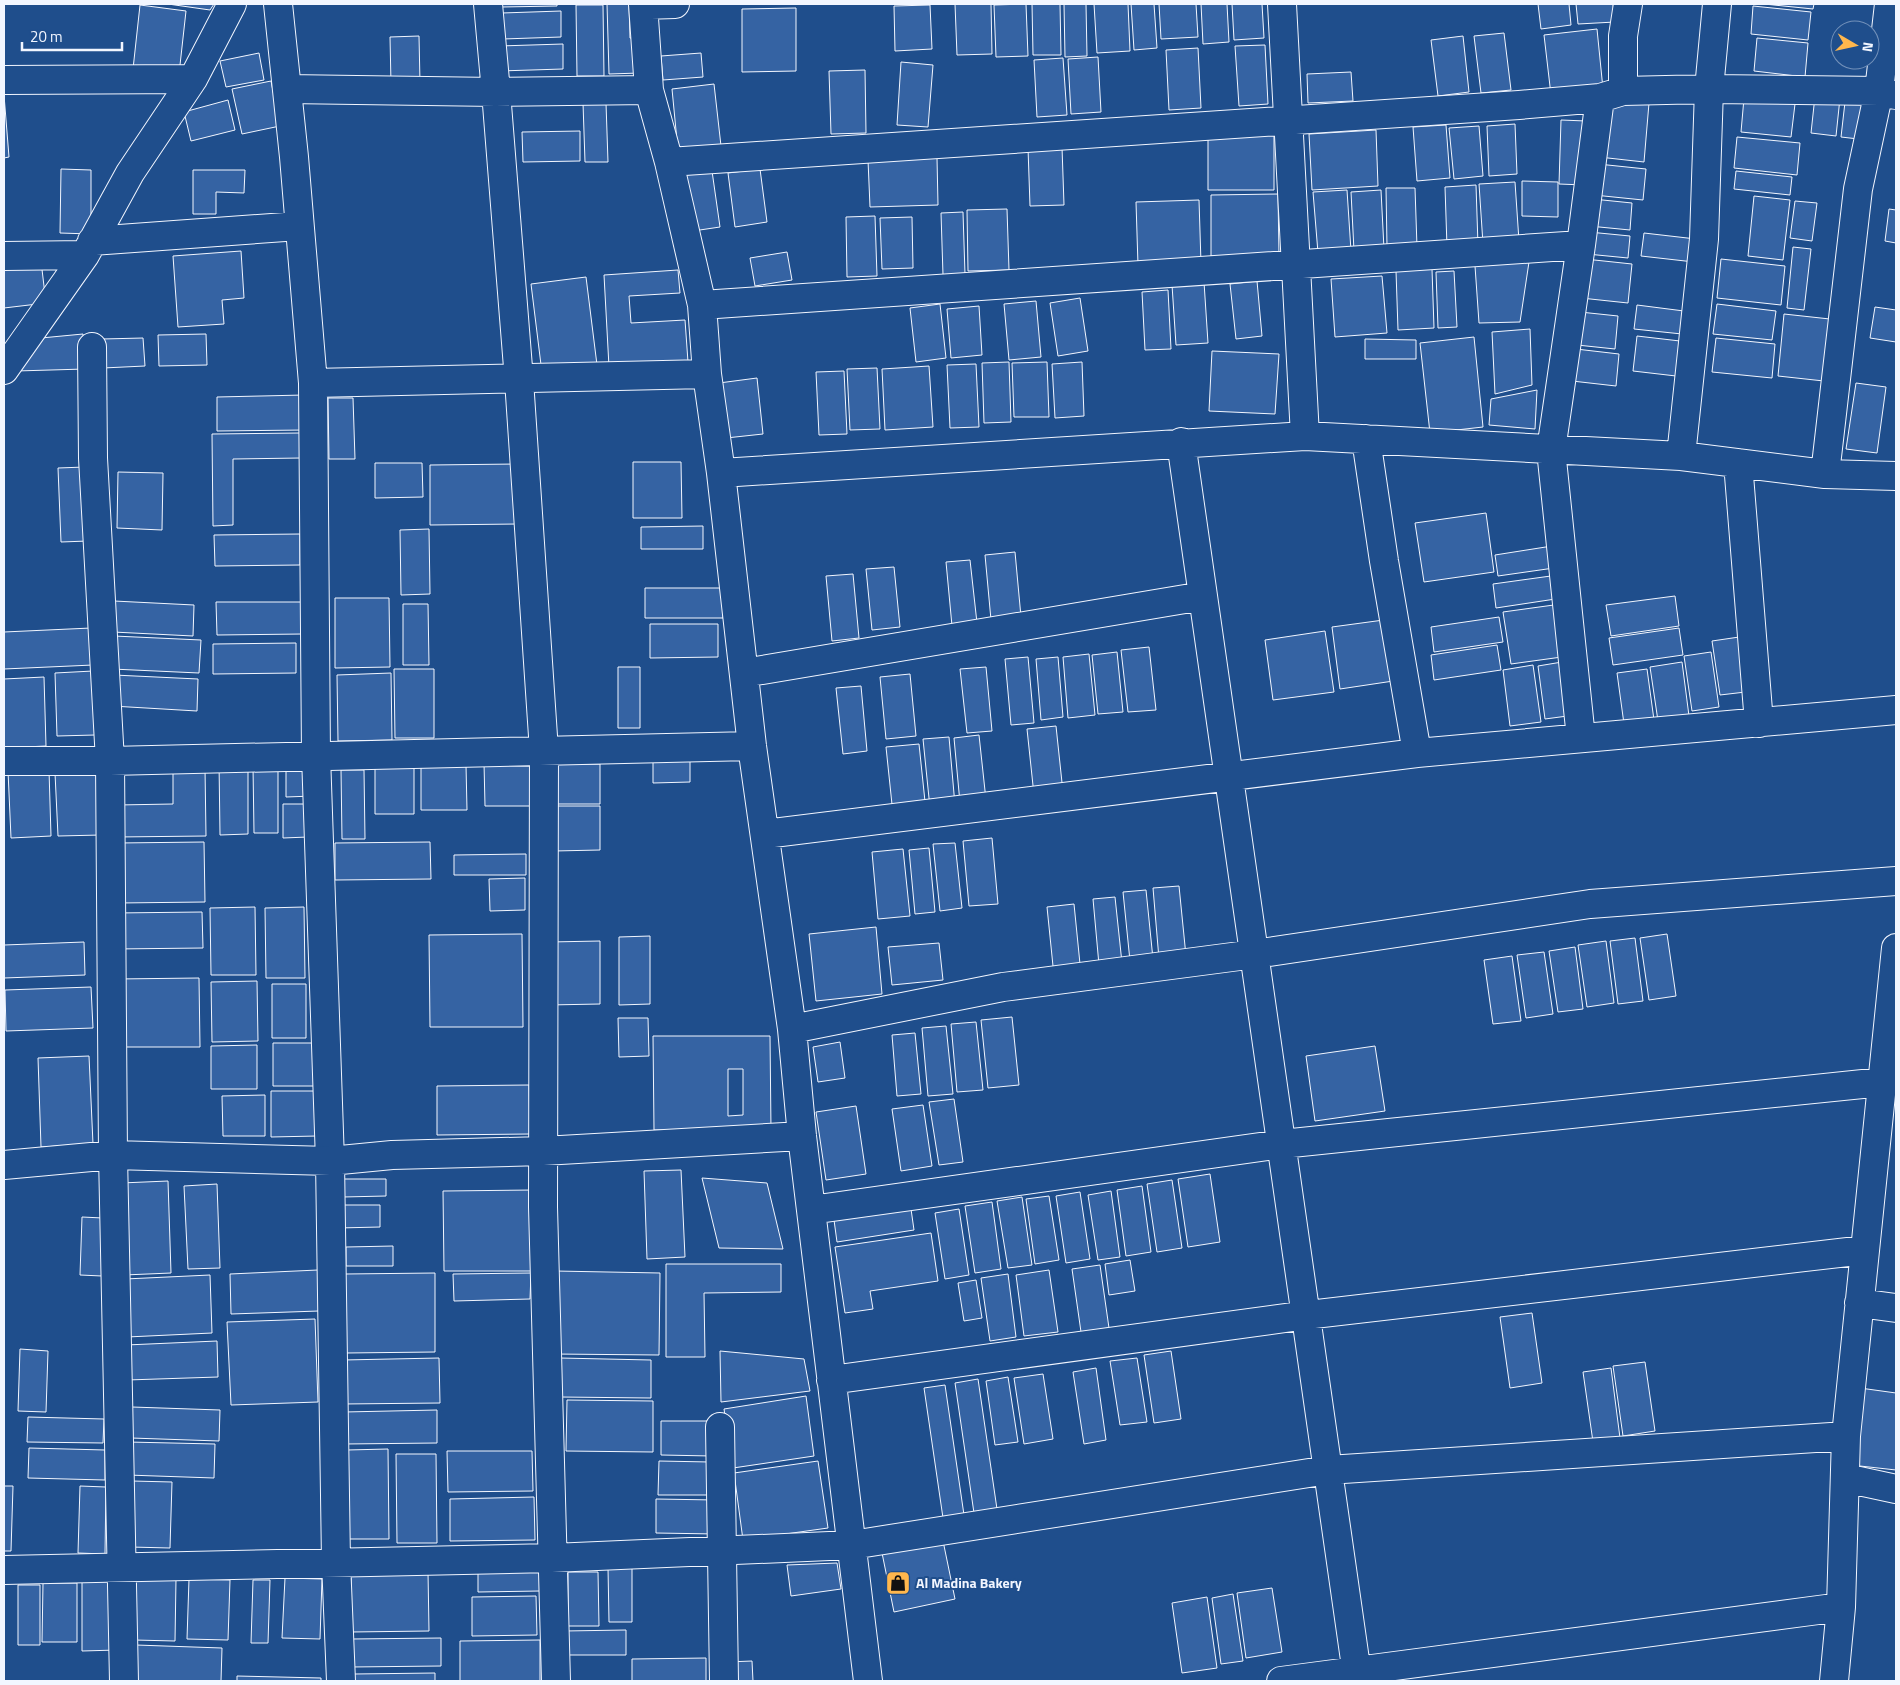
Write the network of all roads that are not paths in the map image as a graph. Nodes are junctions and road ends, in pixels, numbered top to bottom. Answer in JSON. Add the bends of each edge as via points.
{"nodes":[{"id":1,"x":232,"y":4,"type":"edge"},
{"id":2,"x":278,"y":4,"type":"edge"},
{"id":3,"x":488,"y":4,"type":"edge"},
{"id":4,"x":675,"y":4,"type":"edge"},
{"id":5,"x":1282,"y":4,"type":"edge"},
{"id":6,"x":1628,"y":4,"type":"edge"},
{"id":7,"x":1716,"y":4,"type":"edge"},
{"id":8,"x":1888,"y":4,"type":"edge"},
{"id":9,"x":643,"y":5,"type":"edge"},
{"id":10,"x":193,"y":79,"type":"junction"},
{"id":11,"x":4,"y":80,"type":"edge"},
{"id":12,"x":287,"y":89,"type":"junction"},
{"id":13,"x":649,"y":90,"type":"junction"},
{"id":14,"x":1709,"y":90,"type":"junction"},
{"id":15,"x":496,"y":92,"type":"junction"},
{"id":16,"x":1888,"y":93,"type":"edge"},
{"id":17,"x":1611,"y":95,"type":"junction"},
{"id":18,"x":1288,"y":120,"type":"junction"},
{"id":19,"x":669,"y":162,"type":"junction"},
{"id":20,"x":299,"y":226,"type":"junction"},
{"id":21,"x":1581,"y":244,"type":"junction"},
{"id":22,"x":88,"y":248,"type":"junction"},
{"id":23,"x":4,"y":256,"type":"edge"},
{"id":24,"x":1296,"y":264,"type":"junction"},
{"id":25,"x":702,"y":305,"type":"junction"},
{"id":26,"x":92,"y":346,"type":"dead end"},
{"id":27,"x":4,"y":370,"type":"edge"},
{"id":28,"x":707,"y":374,"type":"junction"},
{"id":29,"x":519,"y":380,"type":"junction"},
{"id":30,"x":313,"y":383,"type":"junction"},
{"id":31,"x":1305,"y":436,"type":"junction"},
{"id":32,"x":1366,"y":439,"type":"junction"},
{"id":33,"x":1181,"y":442,"type":"junction"},
{"id":34,"x":1551,"y":450,"type":"junction"},
{"id":35,"x":1680,"y":456,"type":"junction"},
{"id":36,"x":1738,"y":463,"type":"junction"},
{"id":37,"x":721,"y":472,"type":"junction"},
{"id":38,"x":1825,"y":474,"type":"junction"},
{"id":39,"x":1896,"y":476,"type":"edge"},
{"id":40,"x":1203,"y":596,"type":"junction"},
{"id":41,"x":744,"y":672,"type":"junction"},
{"id":42,"x":1896,"y":710,"type":"edge"},
{"id":43,"x":1758,"y":723,"type":"junction"},
{"id":44,"x":1581,"y":738,"type":"junction"},
{"id":45,"x":752,"y":746,"type":"junction"},
{"id":46,"x":544,"y":751,"type":"junction"},
{"id":47,"x":1417,"y":753,"type":"junction"},
{"id":48,"x":316,"y":755,"type":"junction"},
{"id":49,"x":110,"y":761,"type":"junction"},
{"id":50,"x":4,"y":762,"type":"edge"},
{"id":51,"x":1229,"y":777,"type":"junction"},
{"id":52,"x":765,"y":834,"type":"junction"},
{"id":53,"x":1896,"y":881,"type":"edge"},
{"id":54,"x":1255,"y":954,"type":"junction"},
{"id":55,"x":1895,"y":963,"type":"edge"},
{"id":56,"x":792,"y":1029,"type":"junction"},
{"id":57,"x":1882,"y":1082,"type":"junction"},
{"id":58,"x":802,"y":1136,"type":"junction"},
{"id":59,"x":1886,"y":1142,"type":"edge"},
{"id":60,"x":1282,"y":1144,"type":"junction"},
{"id":61,"x":543,"y":1151,"type":"junction"},
{"id":62,"x":113,"y":1155,"type":"junction"},
{"id":63,"x":330,"y":1161,"type":"junction"},
{"id":64,"x":4,"y":1165,"type":"edge"},
{"id":65,"x":811,"y":1210,"type":"junction"},
{"id":66,"x":1865,"y":1250,"type":"junction"},
{"id":67,"x":1859,"y":1303,"type":"junction"},
{"id":68,"x":1896,"y":1308,"type":"edge"},
{"id":69,"x":1307,"y":1315,"type":"junction"},
{"id":70,"x":831,"y":1380,"type":"junction"},
{"id":71,"x":720,"y":1428,"type":"dead end"},
{"id":72,"x":1846,"y":1436,"type":"junction"},
{"id":73,"x":1328,"y":1470,"type":"junction"},
{"id":74,"x":1844,"y":1478,"type":"junction"},
{"id":75,"x":1896,"y":1489,"type":"edge"},
{"id":76,"x":852,"y":1545,"type":"junction"},
{"id":77,"x":722,"y":1550,"type":"junction"},
{"id":78,"x":552,"y":1558,"type":"junction"},
{"id":79,"x":336,"y":1562,"type":"junction"},
{"id":80,"x":121,"y":1567,"type":"junction"},
{"id":81,"x":4,"y":1570,"type":"edge"},
{"id":82,"x":1841,"y":1607,"type":"junction"},
{"id":83,"x":1358,"y":1676,"type":"edge"},
{"id":84,"x":124,"y":1681,"type":"edge"},
{"id":85,"x":340,"y":1681,"type":"edge"},
{"id":86,"x":556,"y":1681,"type":"edge"},
{"id":87,"x":724,"y":1681,"type":"edge"},
{"id":88,"x":868,"y":1681,"type":"edge"},
{"id":89,"x":1281,"y":1681,"type":"edge"},
{"id":90,"x":1834,"y":1681,"type":"edge"}],
"edges":[{"from":1,"to":10,"type":"street"},
{"from":2,"to":12,"type":"street"},
{"from":3,"to":15,"type":"street"},
{"from":4,"to":9,"type":"street"},
{"from":5,"to":18,"type":"street"},
{"from":6,"to":17,"type":"street"},
{"from":7,"to":14,"type":"street"},
{"from":8,"to":16,"type":"street"},
{"from":9,"to":13,"type":"street"},
{"from":10,"to":11,"type":"street"},
{"from":10,"to":22,"type":"street","via":[[130,173]]},
{"from":12,"to":15,"type":"street"},
{"from":12,"to":20,"type":"street"},
{"from":13,"to":15,"type":"street"},
{"from":13,"to":19,"type":"street"},
{"from":14,"to":16,"type":"street"},
{"from":14,"to":17,"type":"street"},
{"from":14,"to":35,"type":"street","via":[[1704,239]]},
{"from":15,"to":29,"type":"street"},
{"from":16,"to":38,"type":"street","via":[[1858,189]]},
{"from":17,"to":18,"type":"street","via":[[1519,105]]},
{"from":17,"to":21,"type":"street"},
{"from":18,"to":19,"type":"street"},
{"from":18,"to":24,"type":"street"},
{"from":19,"to":25,"type":"street"},
{"from":20,"to":22,"type":"street"},
{"from":20,"to":30,"type":"street"},
{"from":21,"to":24,"type":"street"},
{"from":21,"to":34,"type":"street"},
{"from":22,"to":23,"type":"street"},
{"from":22,"to":27,"type":"street"},
{"from":24,"to":25,"type":"street"},
{"from":24,"to":31,"type":"street"},
{"from":25,"to":28,"type":"street"},
{"from":26,"to":49,"type":"street","via":[[93,458]]},
{"from":28,"to":29,"type":"street"},
{"from":28,"to":37,"type":"street"},
{"from":29,"to":30,"type":"street"},
{"from":29,"to":46,"type":"street"},
{"from":30,"to":48,"type":"street"},
{"from":31,"to":32,"type":"street"},
{"from":31,"to":33,"type":"street"},
{"from":32,"to":34,"type":"street"},
{"from":32,"to":47,"type":"street"},
{"from":33,"to":37,"type":"street"},
{"from":33,"to":40,"type":"street"},
{"from":34,"to":35,"type":"street"},
{"from":34,"to":44,"type":"street"},
{"from":35,"to":36,"type":"street"},
{"from":36,"to":38,"type":"street"},
{"from":36,"to":43,"type":"street"},
{"from":37,"to":41,"type":"street"},
{"from":38,"to":39,"type":"street"},
{"from":40,"to":41,"type":"street"},
{"from":40,"to":51,"type":"street"},
{"from":41,"to":45,"type":"street"},
{"from":42,"to":43,"type":"street"},
{"from":43,"to":44,"type":"street"},
{"from":44,"to":47,"type":"street"},
{"from":45,"to":46,"type":"street"},
{"from":45,"to":52,"type":"street"},
{"from":46,"to":48,"type":"street"},
{"from":46,"to":61,"type":"street"},
{"from":47,"to":51,"type":"street"},
{"from":48,"to":49,"type":"street"},
{"from":48,"to":63,"type":"street"},
{"from":49,"to":50,"type":"street"},
{"from":49,"to":62,"type":"street"},
{"from":51,"to":52,"type":"street"},
{"from":51,"to":54,"type":"street"},
{"from":52,"to":56,"type":"street"},
{"from":53,"to":54,"type":"street","via":[[1590,904]]},
{"from":54,"to":56,"type":"street","via":[[1003,987]]},
{"from":54,"to":60,"type":"street"},
{"from":55,"to":57,"type":"street"},
{"from":56,"to":58,"type":"street"},
{"from":57,"to":59,"type":"street"},
{"from":57,"to":60,"type":"street"},
{"from":58,"to":61,"type":"street"},
{"from":58,"to":65,"type":"street"},
{"from":59,"to":66,"type":"street"},
{"from":60,"to":65,"type":"street"},
{"from":60,"to":69,"type":"street"},
{"from":61,"to":63,"type":"street","via":[[392,1155]]},
{"from":61,"to":78,"type":"street"},
{"from":62,"to":63,"type":"street"},
{"from":62,"to":64,"type":"street"},
{"from":62,"to":80,"type":"street"},
{"from":63,"to":79,"type":"street"},
{"from":65,"to":70,"type":"street"},
{"from":66,"to":67,"type":"street"},
{"from":66,"to":69,"type":"street"},
{"from":67,"to":68,"type":"street"},
{"from":67,"to":72,"type":"street"},
{"from":69,"to":70,"type":"street"},
{"from":69,"to":73,"type":"street"},
{"from":70,"to":76,"type":"street"},
{"from":71,"to":77,"type":"street"},
{"from":72,"to":73,"type":"street"},
{"from":72,"to":74,"type":"street"},
{"from":73,"to":76,"type":"street"},
{"from":73,"to":83,"type":"street"},
{"from":74,"to":75,"type":"street"},
{"from":74,"to":82,"type":"street"},
{"from":76,"to":77,"type":"street"},
{"from":76,"to":88,"type":"street"},
{"from":77,"to":78,"type":"street"},
{"from":77,"to":87,"type":"street"},
{"from":78,"to":79,"type":"street"},
{"from":78,"to":86,"type":"street"},
{"from":79,"to":80,"type":"street"},
{"from":79,"to":85,"type":"street"},
{"from":80,"to":81,"type":"street"},
{"from":80,"to":84,"type":"street"},
{"from":82,"to":83,"type":"street"},
{"from":82,"to":90,"type":"street"},
{"from":83,"to":89,"type":"street"}]}
